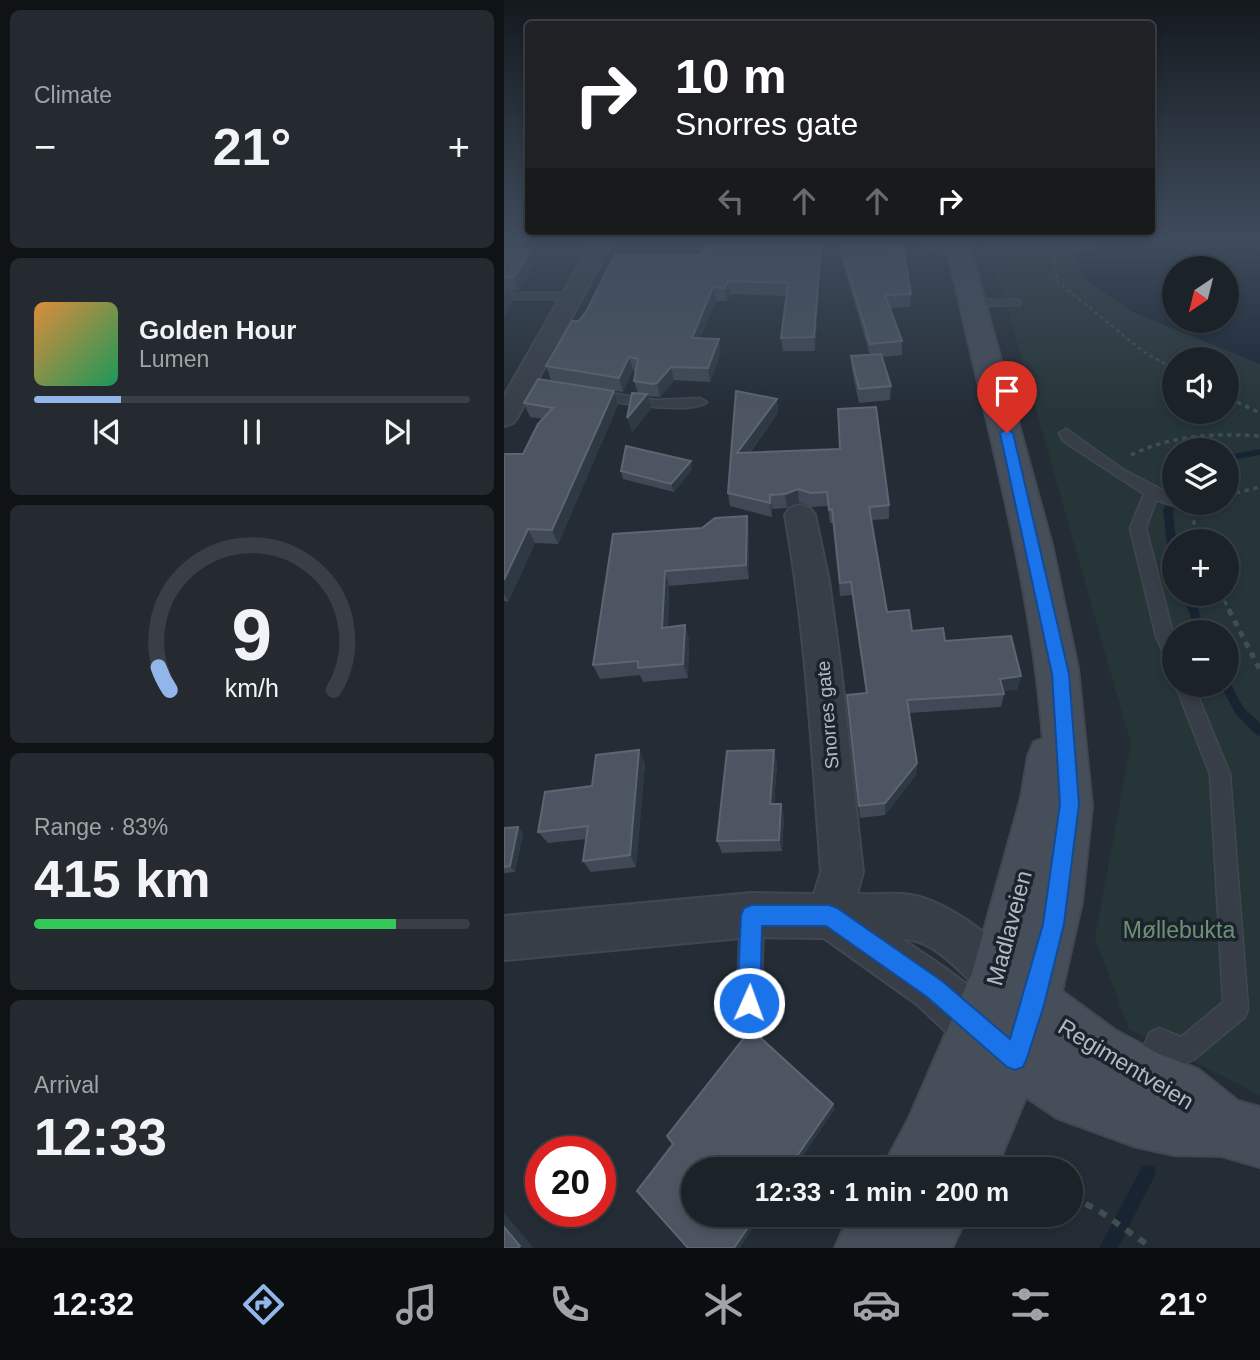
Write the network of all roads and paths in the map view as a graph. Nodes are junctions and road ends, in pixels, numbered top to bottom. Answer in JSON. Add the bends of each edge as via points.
{"nodes":[{"id":1,"x":972,"y":295,"type":"edge"},
{"id":2,"x":1074,"y":295,"type":"edge"},
{"id":3,"x":504,"y":296,"type":"edge"},
{"id":4,"x":573,"y":296,"type":"joint"},
{"id":5,"x":974,"y":303,"type":"junction"},
{"id":6,"x":1016,"y":303,"type":"dead end"},
{"id":7,"x":1162,"y":362,"type":"edge"},
{"id":8,"x":576,"y":391,"type":"edge"},
{"id":9,"x":700,"y":402,"type":"dead end"},
{"id":10,"x":1239,"y":403,"type":"edge"},
{"id":11,"x":1260,"y":413,"type":"edge"},
{"id":12,"x":504,"y":418,"type":"edge"},
{"id":13,"x":1066,"y":433,"type":"dead end"},
{"id":14,"x":1260,"y":436,"type":"edge"},
{"id":15,"x":1110,"y":470,"type":"junction"},
{"id":16,"x":1260,"y":487,"type":"edge"},
{"id":17,"x":1239,"y":492,"type":"edge"},
{"id":18,"x":1162,"y":496,"type":"edge"},
{"id":19,"x":1162,"y":508,"type":"edge"},
{"id":20,"x":800,"y":515,"type":"dead end"},
{"id":21,"x":1227,"y":606,"type":"edge"},
{"id":22,"x":1162,"y":624,"type":"edge"},
{"id":23,"x":1260,"y":670,"type":"edge"},
{"id":24,"x":1189,"y":697,"type":"edge"},
{"id":25,"x":752,"y":915,"type":"junction"},
{"id":26,"x":829,"y":915,"type":"junction"},
{"id":27,"x":504,"y":937,"type":"edge"},
{"id":28,"x":1016,"y":991,"type":"junction"},
{"id":29,"x":749,"y":1003,"type":"dead end"},
{"id":30,"x":997,"y":1044,"type":"junction"},
{"id":31,"x":1140,"y":1097,"type":"junction"},
{"id":32,"x":1241,"y":1131,"type":"edge"},
{"id":33,"x":920,"y":1157,"type":"edge"},
{"id":34,"x":968,"y":1157,"type":"edge"},
{"id":35,"x":1083,"y":1203,"type":"edge"},
{"id":36,"x":879,"y":1227,"type":"edge"},
{"id":37,"x":929,"y":1227,"type":"edge"},
{"id":38,"x":1151,"y":1247,"type":"edge"},
{"id":39,"x":867,"y":1248,"type":"edge"},
{"id":40,"x":916,"y":1248,"type":"edge"}],
"edges":[{"from":1,"to":5,"type":"main road","name":"Madlaveien"},
{"from":2,"to":7,"type":"path"},
{"from":3,"to":4,"type":"lane"},
{"from":4,"to":12,"type":"street","via":[[530,383]]},
{"from":5,"to":6,"type":"lane"},
{"from":5,"to":28,"type":"main road","name":"Madlaveien","via":[[1035,549],[1060,674]]},
{"from":8,"to":9,"type":"lane","via":[[655,404]]},
{"from":10,"to":11,"type":"path"},
{"from":13,"to":15,"type":"lane"},
{"from":14,"to":15,"type":"path","via":[[1224,434],[1163,442],[1132,454]]},
{"from":15,"to":18,"type":"lane"},
{"from":16,"to":17,"type":"path"},
{"from":19,"to":22,"type":"lane","via":[[1138,528]]},
{"from":20,"to":26,"type":"street","name":"Snorres gate","via":[[824,670],[842,872]]},
{"from":21,"to":23,"type":"path"},
{"from":24,"to":31,"type":"lane","via":[[1220,774],[1236,1008],[1184,1051],[1159,1041]]},
{"from":25,"to":26,"type":"street"},
{"from":25,"to":27,"type":"street"},
{"from":25,"to":29,"type":"lane"},
{"from":26,"to":28,"type":"street","via":[[912,917],[955,937]]},
{"from":26,"to":30,"type":"street","via":[[934,989]]},
{"from":28,"to":30,"type":"main road","name":"Madlaveien"},
{"from":28,"to":31,"type":"main road","name":"Regimentveien","via":[[1095,1049]]},
{"from":30,"to":31,"type":"main road","name":"Regimentveien","via":[[1078,1097]]},
{"from":30,"to":33,"type":"main road","name":"Madlaveien"},
{"from":30,"to":34,"type":"main road","name":"Madlaveien"},
{"from":31,"to":32,"type":"main road","name":"Regimentveien","via":[[1174,1125]]},
{"from":35,"to":38,"type":"path"},
{"from":36,"to":39,"type":"main road"},
{"from":37,"to":40,"type":"main road"}]}
